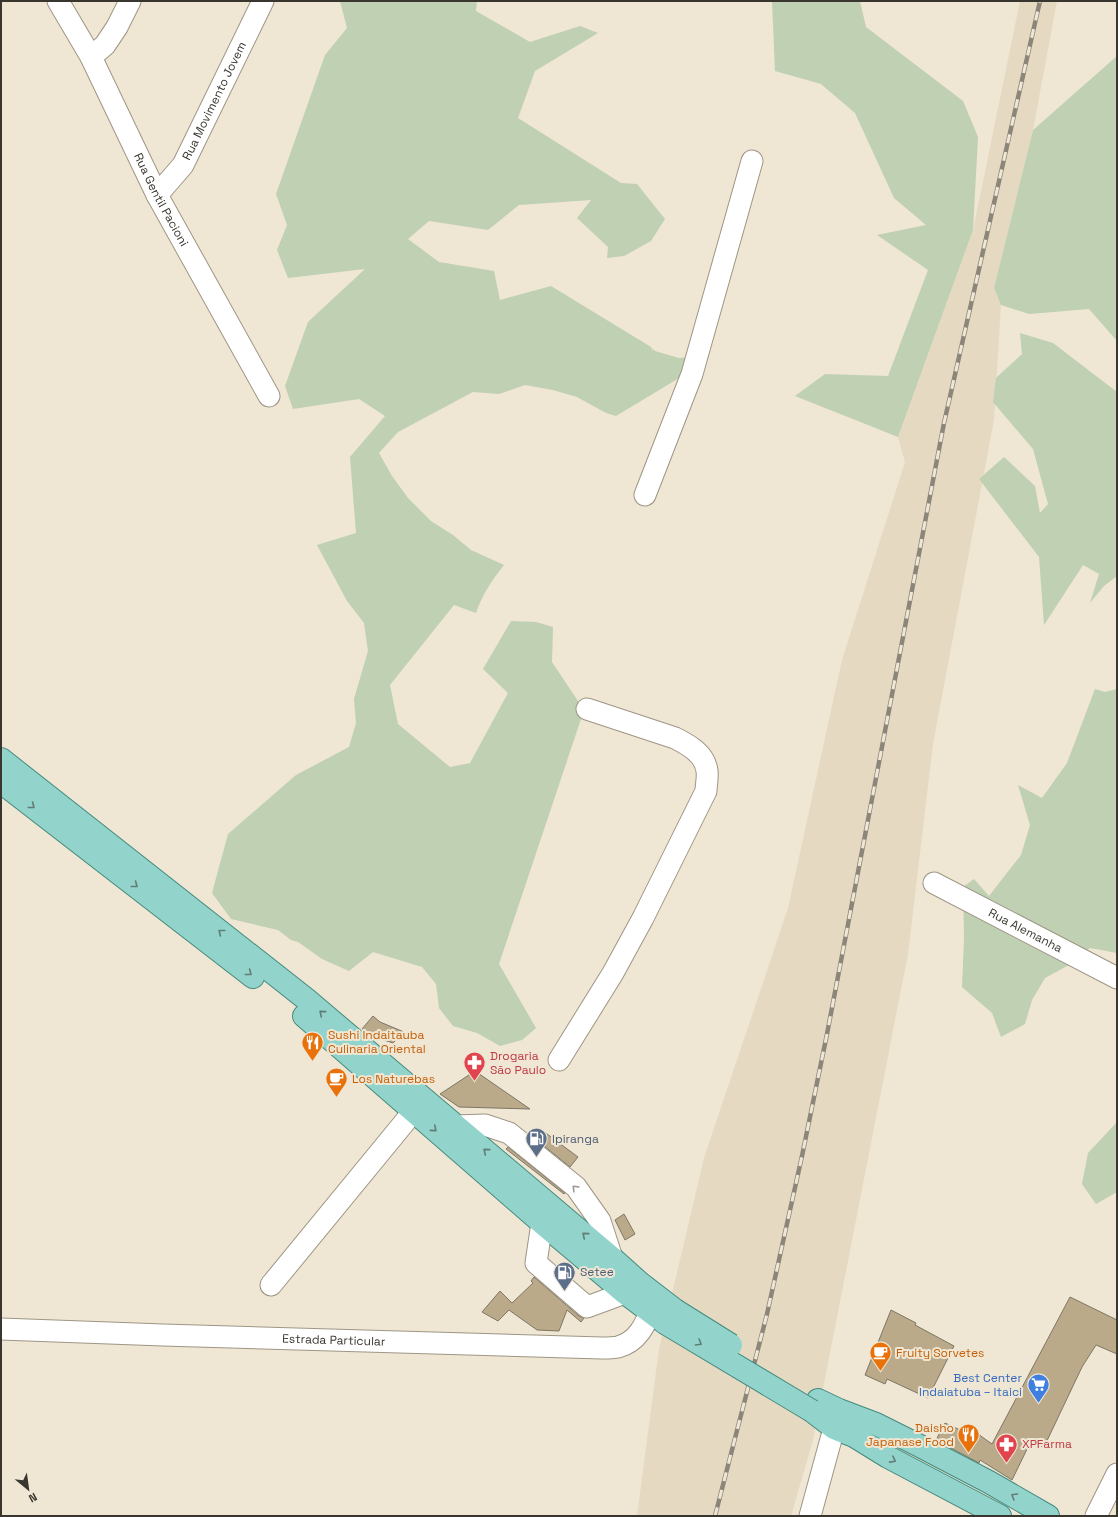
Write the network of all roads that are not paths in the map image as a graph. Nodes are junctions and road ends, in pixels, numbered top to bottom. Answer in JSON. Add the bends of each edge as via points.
{"nodes":[{"id":1,"x":58,"y":1,"type":"edge"},
{"id":2,"x":130,"y":1,"type":"edge"},
{"id":3,"x":264,"y":1,"type":"edge"},
{"id":4,"x":91,"y":57,"type":"junction"},
{"id":5,"x":752,"y":161,"type":"dead end"},
{"id":6,"x":157,"y":195,"type":"junction"},
{"id":7,"x":269,"y":396,"type":"dead end"},
{"id":8,"x":645,"y":495,"type":"dead end"},
{"id":9,"x":587,"y":708,"type":"dead end"},
{"id":10,"x":1,"y":758,"type":"edge"},
{"id":11,"x":1,"y":782,"type":"edge"},
{"id":12,"x":934,"y":883,"type":"dead end"},
{"id":13,"x":1117,"y":978,"type":"edge"},
{"id":14,"x":558,"y":1060,"type":"dead end"},
{"id":15,"x":414,"y":1112,"type":"junction"},
{"id":16,"x":456,"y":1126,"type":"junction"},
{"id":17,"x":542,"y":1223,"type":"junction"},
{"id":18,"x":612,"y":1258,"type":"junction"},
{"id":19,"x":271,"y":1285,"type":"dead end"},
{"id":20,"x":625,"y":1293,"type":"junction"},
{"id":21,"x":662,"y":1310,"type":"junction"},
{"id":22,"x":1,"y":1328,"type":"edge"},
{"id":23,"x":836,"y":1419,"type":"junction"},
{"id":24,"x":1116,"y":1480,"type":"edge"},
{"id":25,"x":810,"y":1516,"type":"edge"},
{"id":26,"x":1000,"y":1516,"type":"edge"},
{"id":27,"x":1048,"y":1516,"type":"edge"},
{"id":28,"x":1096,"y":1516,"type":"edge"}],
"edges":[{"from":1,"to":4,"type":"street","name":"Rua Gentil Pacioni"},
{"from":2,"to":4,"type":"street","via":[[105,45]]},
{"from":3,"to":6,"type":"street","name":"Rua Movimento Jovem","via":[[183,165]]},
{"from":4,"to":6,"type":"street","name":"Rua Gentil Pacioni"},
{"from":5,"to":8,"type":"street","via":[[692,374]]},
{"from":6,"to":7,"type":"street","name":"Rua Gentil Pacioni"},
{"from":9,"to":14,"type":"street","via":[[675,738],[688,745],[704,762],[707,772],[706,791],[613,973]]},
{"from":16,"to":10,"type":"main road","one_way":true,"via":[[312,1004]]},
{"from":11,"to":15,"type":"main road","one_way":true,"via":[[299,1012]]},
{"from":12,"to":13,"type":"street","name":"Rua Alemanha"},
{"from":15,"to":17,"type":"main road","one_way":true},
{"from":15,"to":19,"type":"street"},
{"from":18,"to":16,"type":"main road","one_way":true},
{"from":18,"to":16,"type":"street","one_way":true,"via":[[600,1221],[576,1187],[509,1133],[485,1125]]},
{"from":17,"to":20,"type":"main road"},
{"from":17,"to":20,"type":"street","via":[[536,1263],[587,1308]]},
{"from":18,"to":21,"type":"main road","via":[[640,1283]]},
{"from":20,"to":21,"type":"main road"},
{"from":21,"to":22,"type":"street","name":"Estrada Particular","via":[[629,1342],[618,1347],[602,1348]]},
{"from":21,"to":23,"type":"main road","bridge":true},
{"from":23,"to":25,"type":"street"},
{"from":23,"to":26,"type":"main road","one_way":true,"via":[[854,1436],[888,1457]]},
{"from":27,"to":23,"type":"main road","one_way":true,"via":[[989,1482],[876,1424]]},
{"from":24,"to":28,"type":"street"}]}
